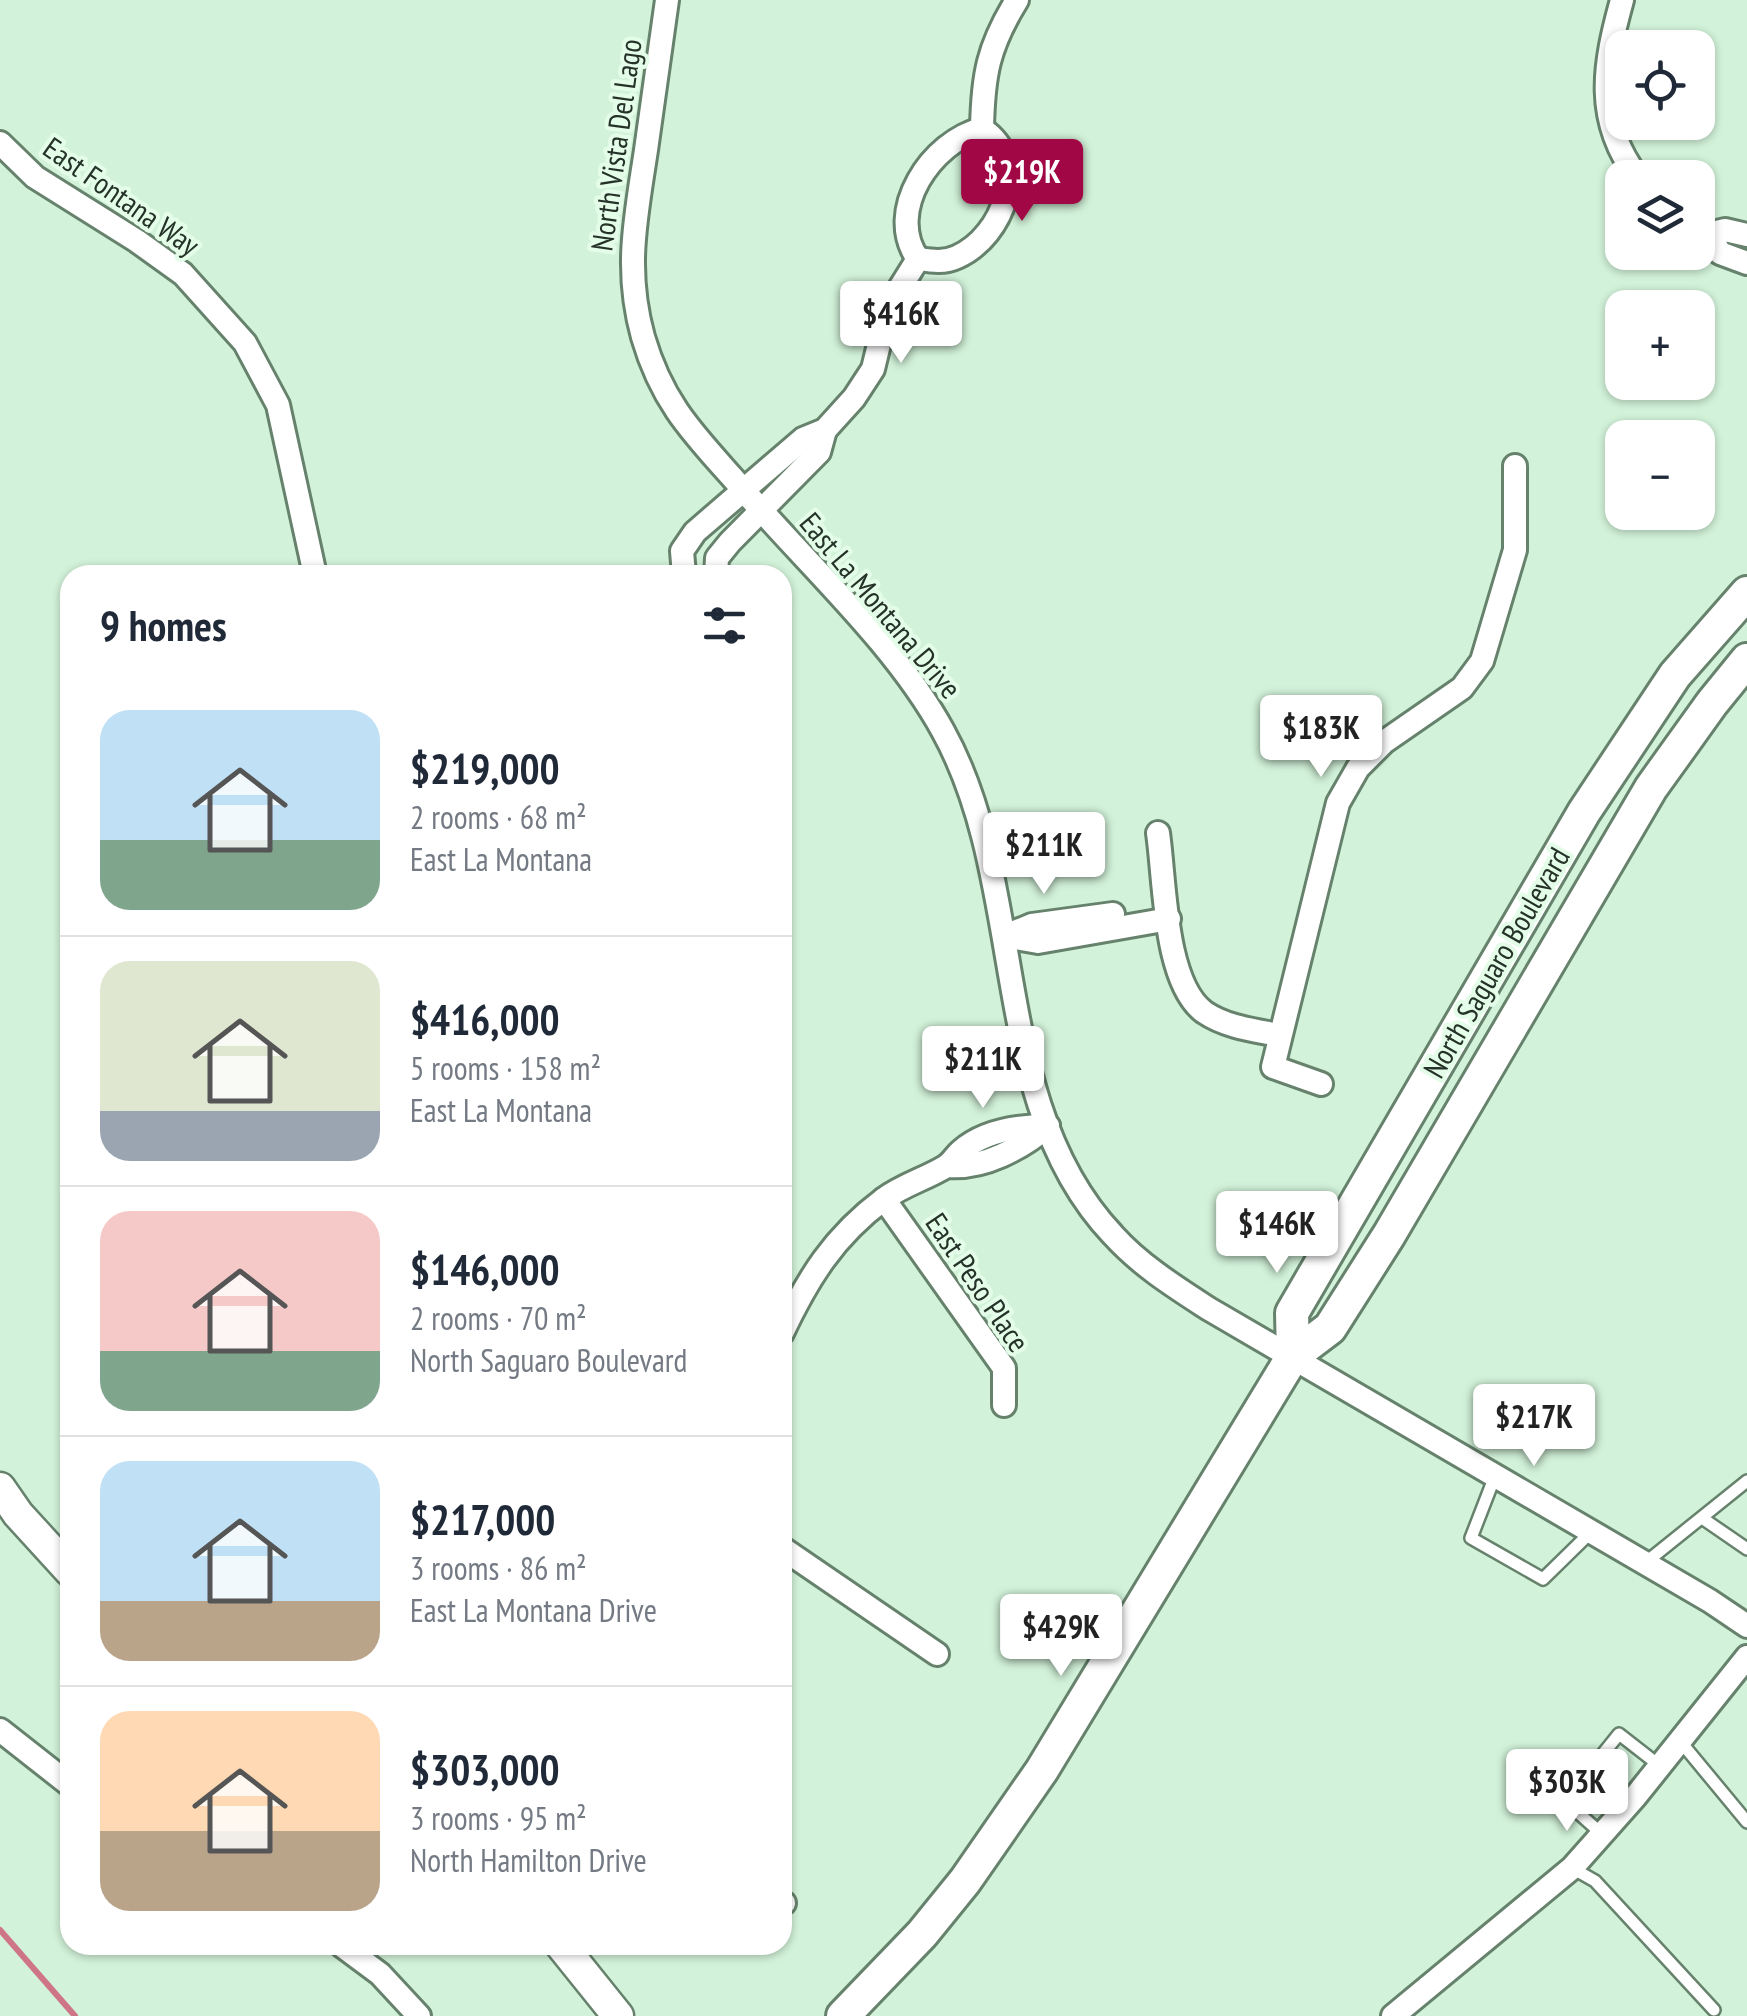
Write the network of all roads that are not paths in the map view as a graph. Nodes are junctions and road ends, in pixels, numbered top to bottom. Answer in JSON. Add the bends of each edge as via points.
{"nodes":[{"id":1,"x":667,"y":0,"type":"edge"},
{"id":2,"x":1017,"y":0,"type":"edge"},
{"id":3,"x":1622,"y":0,"type":"edge"},
{"id":4,"x":982,"y":129,"type":"junction"},
{"id":5,"x":0,"y":143,"type":"edge"},
{"id":6,"x":1626,"y":160,"type":"edge"},
{"id":7,"x":1715,"y":230,"type":"edge"},
{"id":8,"x":1747,"y":235,"type":"edge"},
{"id":9,"x":1715,"y":247,"type":"edge"},
{"id":10,"x":918,"y":260,"type":"junction"},
{"id":11,"x":1747,"y":262,"type":"edge"},
{"id":12,"x":1514,"y":466,"type":"dead end"},
{"id":13,"x":752,"y":501,"type":"junction"},
{"id":14,"x":313,"y":565,"type":"edge"},
{"id":15,"x":683,"y":565,"type":"edge"},
{"id":16,"x":716,"y":565,"type":"edge"},
{"id":17,"x":1747,"y":594,"type":"edge"},
{"id":18,"x":1747,"y":660,"type":"edge"},
{"id":19,"x":1158,"y":834,"type":"dead end"},
{"id":20,"x":1168,"y":912,"type":"junction"},
{"id":21,"x":1005,"y":936,"type":"junction"},
{"id":22,"x":1278,"y":1034,"type":"junction"},
{"id":23,"x":1320,"y":1084,"type":"dead end"},
{"id":24,"x":1048,"y":1126,"type":"junction"},
{"id":25,"x":884,"y":1199,"type":"junction"},
{"id":26,"x":792,"y":1313,"type":"edge"},
{"id":27,"x":1293,"y":1356,"type":"junction"},
{"id":28,"x":1004,"y":1405,"type":"dead end"},
{"id":29,"x":1494,"y":1476,"type":"junction"},
{"id":30,"x":1747,"y":1481,"type":"edge"},
{"id":31,"x":0,"y":1488,"type":"edge"},
{"id":32,"x":1702,"y":1518,"type":"junction"},
{"id":33,"x":1590,"y":1532,"type":"junction"},
{"id":34,"x":1746,"y":1547,"type":"edge"},
{"id":35,"x":792,"y":1555,"type":"edge"},
{"id":36,"x":60,"y":1560,"type":"edge"},
{"id":37,"x":1644,"y":1564,"type":"junction"},
{"id":38,"x":1747,"y":1626,"type":"edge"},
{"id":39,"x":937,"y":1654,"type":"dead end"},
{"id":40,"x":1747,"y":1657,"type":"edge"},
{"id":41,"x":0,"y":1730,"type":"edge"},
{"id":42,"x":1680,"y":1741,"type":"junction"},
{"id":43,"x":1660,"y":1766,"type":"junction"},
{"id":44,"x":60,"y":1777,"type":"edge"},
{"id":45,"x":1747,"y":1822,"type":"edge"},
{"id":46,"x":1602,"y":1834,"type":"junction"},
{"id":47,"x":1572,"y":1868,"type":"junction"},
{"id":48,"x":354,"y":1955,"type":"edge"},
{"id":49,"x":570,"y":1955,"type":"edge"},
{"id":50,"x":1714,"y":2010,"type":"dead end"},
{"id":51,"x":419,"y":2016,"type":"edge"},
{"id":52,"x":618,"y":2016,"type":"edge"},
{"id":53,"x":843,"y":2016,"type":"edge"},
{"id":54,"x":1393,"y":2016,"type":"edge"}],
"edges":[{"from":1,"to":13,"type":"street","name":"North Vista Del Lago","via":[[631,277],[665,396]]},
{"from":2,"to":4,"type":"street","via":[[988,57]]},
{"from":3,"to":6,"type":"street","via":[[1605,83],[1608,117]]},
{"from":4,"to":10,"type":"street","via":[[946,146],[921,176],[908,218]]},
{"from":4,"to":10,"type":"street","via":[[1008,160],[1003,204],[967,251],[948,260]]},
{"from":5,"to":14,"type":"street","name":"East Fontana Way","via":[[35,177],[182,274],[245,343],[278,405]]},
{"from":7,"to":8,"type":"street"},
{"from":9,"to":11,"type":"street"},
{"from":10,"to":13,"type":"street","via":[[888,307],[873,369],[824,430],[819,452]]},
{"from":12,"to":22,"type":"street","via":[[1514,550],[1482,661],[1462,688],[1384,742],[1338,802]]},
{"from":13,"to":15,"type":"street","via":[[695,532],[682,552]]},
{"from":13,"to":16,"type":"street"},
{"from":13,"to":21,"type":"street","name":"East La Montana Drive","via":[[860,620],[942,729],[974,800]]},
{"from":17,"to":27,"type":"main road","name":"North Saguaro Boulevard","via":[[1675,675],[1584,812],[1292,1313]]},
{"from":18,"to":27,"type":"main road","name":"North Saguaro Boulevard","via":[[1651,788],[1330,1328]]},
{"from":19,"to":20,"type":"street"},
{"from":20,"to":21,"type":"street","via":[[1038,942]]},
{"from":20,"to":22,"type":"street","via":[[1186,990],[1201,1010],[1221,1022]]},
{"from":21,"to":24,"type":"street","name":"East La Montana Drive"},
{"from":22,"to":23,"type":"street","via":[[1273,1066]]},
{"from":24,"to":25,"type":"street","via":[[1015,1126],[962,1149],[948,1166]]},
{"from":24,"to":27,"type":"street","name":"East La Montana Drive","via":[[1069,1172],[1112,1234],[1193,1299]]},
{"from":25,"to":26,"type":"street","via":[[813,1272]]},
{"from":25,"to":28,"type":"street","name":"East Peso Place","via":[[1004,1368]]},
{"from":27,"to":29,"type":"street","name":"East La Montana Drive"},
{"from":27,"to":53,"type":"main road","name":"North Saguaro Boulevard","via":[[1042,1770],[965,1881]]},
{"from":29,"to":33,"type":"street","name":"East La Montana Drive"},
{"from":29,"to":33,"type":"lane","via":[[1471,1538],[1543,1579]]},
{"from":30,"to":32,"type":"lane"},
{"from":31,"to":36,"type":"street"},
{"from":32,"to":34,"type":"lane"},
{"from":32,"to":37,"type":"lane"},
{"from":33,"to":37,"type":"street","name":"East La Montana Drive"},
{"from":35,"to":39,"type":"street"},
{"from":37,"to":38,"type":"street","name":"East La Montana Drive"},
{"from":40,"to":42,"type":"street"},
{"from":41,"to":44,"type":"street"},
{"from":42,"to":43,"type":"street"},
{"from":42,"to":45,"type":"lane"},
{"from":43,"to":46,"type":"street"},
{"from":43,"to":46,"type":"lane","via":[[1619,1734],[1565,1801]]},
{"from":46,"to":47,"type":"street"},
{"from":47,"to":50,"type":"lane","via":[[1595,1881]]},
{"from":47,"to":54,"type":"street"},
{"from":48,"to":51,"type":"street"},
{"from":49,"to":52,"type":"street"}]}
